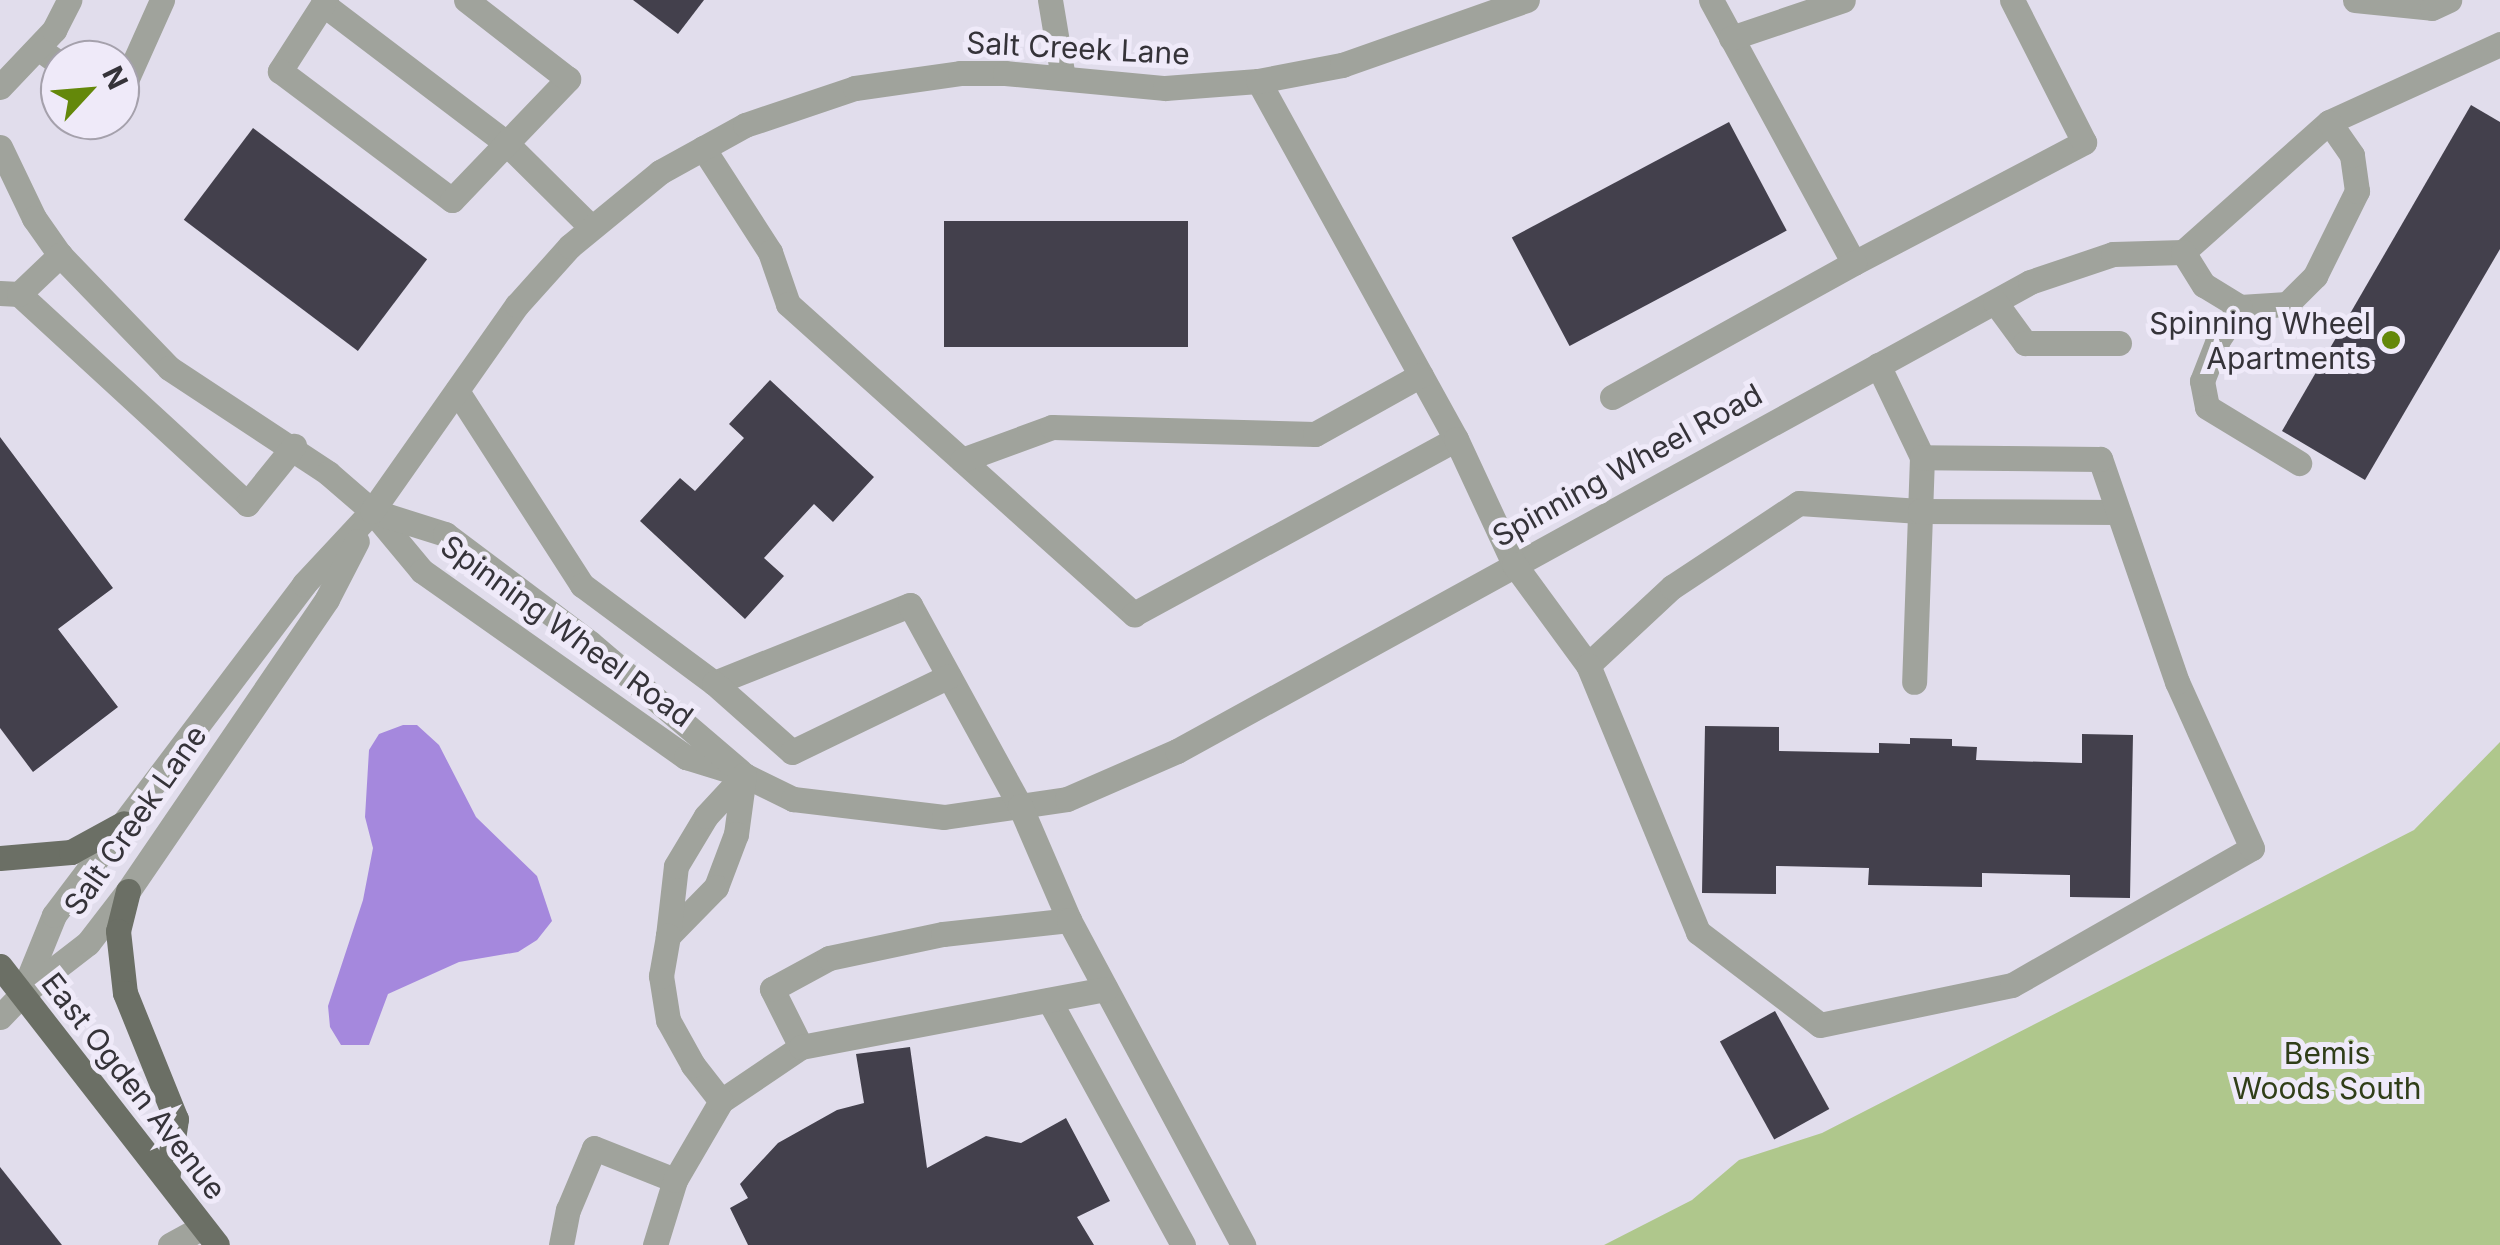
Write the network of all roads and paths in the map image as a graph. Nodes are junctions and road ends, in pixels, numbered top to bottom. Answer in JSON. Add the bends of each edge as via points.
{"nodes":[{"id":1,"x":68,"y":0,"type":"edge"},
{"id":2,"x":162,"y":0,"type":"edge"},
{"id":3,"x":466,"y":0,"type":"edge"},
{"id":4,"x":1050,"y":0,"type":"edge"},
{"id":5,"x":1448,"y":0,"type":"edge"},
{"id":6,"x":1527,"y":0,"type":"edge"},
{"id":7,"x":1711,"y":0,"type":"edge"},
{"id":8,"x":1843,"y":0,"type":"edge"},
{"id":9,"x":2012,"y":0,"type":"edge"},
{"id":10,"x":2355,"y":0,"type":"edge"},
{"id":11,"x":2449,"y":0,"type":"edge"},
{"id":12,"x":324,"y":2,"type":"edge"},
{"id":13,"x":1463,"y":22,"type":"junction"},
{"id":14,"x":1732,"y":38,"type":"junction"},
{"id":15,"x":2500,"y":44,"type":"edge"},
{"id":16,"x":38,"y":48,"type":"joint"},
{"id":17,"x":140,"y":49,"type":"edge"},
{"id":18,"x":1063,"y":78,"type":"junction"},
{"id":19,"x":1258,"y":81,"type":"junction"},
{"id":20,"x":0,"y":87,"type":"edge"},
{"id":21,"x":2329,"y":122,"type":"junction"},
{"id":22,"x":506,"y":143,"type":"junction"},
{"id":23,"x":0,"y":148,"type":"edge"},
{"id":24,"x":702,"y":148,"type":"junction"},
{"id":25,"x":591,"y":227,"type":"junction"},
{"id":26,"x":2184,"y":252,"type":"junction"},
{"id":27,"x":60,"y":255,"type":"junction"},
{"id":28,"x":1854,"y":263,"type":"junction"},
{"id":29,"x":9,"y":294,"type":"edge"},
{"id":30,"x":1994,"y":302,"type":"junction"},
{"id":31,"x":2240,"y":308,"type":"junction"},
{"id":32,"x":2118,"y":343,"type":"dead end"},
{"id":33,"x":1878,"y":365,"type":"junction"},
{"id":34,"x":1421,"y":375,"type":"junction"},
{"id":35,"x":456,"y":391,"type":"junction"},
{"id":36,"x":1612,"y":396,"type":"dead end"},
{"id":37,"x":1456,"y":439,"type":"junction"},
{"id":38,"x":294,"y":446,"type":"junction"},
{"id":39,"x":1922,"y":457,"type":"junction"},
{"id":40,"x":962,"y":460,"type":"junction"},
{"id":41,"x":2299,"y":463,"type":"dead end"},
{"id":42,"x":1920,"y":510,"type":"junction"},
{"id":43,"x":372,"y":511,"type":"junction"},
{"id":44,"x":2118,"y":512,"type":"junction"},
{"id":45,"x":1514,"y":564,"type":"junction"},
{"id":46,"x":1588,"y":665,"type":"junction"},
{"id":47,"x":949,"y":676,"type":"junction"},
{"id":48,"x":1914,"y":682,"type":"dead end"},
{"id":49,"x":714,"y":683,"type":"junction"},
{"id":50,"x":744,"y":775,"type":"junction"},
{"id":51,"x":1020,"y":806,"type":"junction"},
{"id":52,"x":124,"y":822,"type":"junction"},
{"id":53,"x":0,"y":858,"type":"edge"},
{"id":54,"x":128,"y":891,"type":"junction"},
{"id":55,"x":1069,"y":920,"type":"junction"},
{"id":56,"x":668,"y":936,"type":"junction"},
{"id":57,"x":0,"y":966,"type":"edge"},
{"id":58,"x":1106,"y":989,"type":"junction"},
{"id":59,"x":22,"y":994,"type":"junction"},
{"id":60,"x":1049,"y":1000,"type":"junction"},
{"id":61,"x":0,"y":1017,"type":"edge"},
{"id":62,"x":800,"y":1047,"type":"junction"},
{"id":63,"x":722,"y":1101,"type":"junction"},
{"id":64,"x":168,"y":1179,"type":"junction"},
{"id":65,"x":675,"y":1180,"type":"junction"},
{"id":66,"x":209,"y":1236,"type":"edge"},
{"id":67,"x":170,"y":1245,"type":"edge"},
{"id":68,"x":561,"y":1245,"type":"edge"},
{"id":69,"x":655,"y":1245,"type":"edge"},
{"id":70,"x":1183,"y":1245,"type":"edge"},
{"id":71,"x":1243,"y":1245,"type":"edge"}],
"edges":[{"from":1,"to":16,"type":"street"},
{"from":2,"to":17,"type":"street"},
{"from":3,"to":22,"type":"street","via":[[568,79]]},
{"from":4,"to":18,"type":"street"},
{"from":5,"to":13,"type":"street"},
{"from":6,"to":13,"type":"street","name":"Salt Creek Lane"},
{"from":7,"to":14,"type":"street"},
{"from":8,"to":14,"type":"street"},
{"from":9,"to":28,"type":"street","via":[[2084,142]]},
{"from":10,"to":11,"type":"street","via":[[2432,8]]},
{"from":12,"to":22,"type":"street"},
{"from":12,"to":22,"type":"street","via":[[280,70],[452,200]]},
{"from":13,"to":19,"type":"street","name":"Salt Creek Lane","via":[[1342,64]]},
{"from":14,"to":28,"type":"street"},
{"from":15,"to":21,"type":"street"},
{"from":16,"to":20,"type":"street"},
{"from":18,"to":19,"type":"street","name":"Salt Creek Lane","via":[[1165,88]]},
{"from":18,"to":24,"type":"street","name":"Salt Creek Lane","via":[[960,74],[869,85],[764,118]]},
{"from":19,"to":34,"type":"street"},
{"from":21,"to":26,"type":"street"},
{"from":21,"to":31,"type":"street","via":[[2352,155],[2358,190],[2343,226],[2315,276],[2287,304]]},
{"from":22,"to":25,"type":"street"},
{"from":23,"to":27,"type":"street","name":"Spinning Wheel Road"},
{"from":24,"to":25,"type":"street","name":"Salt Creek Lane"},
{"from":24,"to":40,"type":"street","via":[[770,252],[788,304]]},
{"from":25,"to":35,"type":"street","name":"Salt Creek Lane","via":[[517,305]]},
{"from":26,"to":30,"type":"street","name":"Spinning Wheel Road","via":[[2114,254],[2030,282]]},
{"from":26,"to":31,"type":"street","via":[[2204,285]]},
{"from":27,"to":29,"type":"street"},
{"from":27,"to":38,"type":"street","name":"Spinning Wheel Road","via":[[169,368]]},
{"from":28,"to":36,"type":"street"},
{"from":29,"to":38,"type":"street","via":[[248,504]]},
{"from":30,"to":32,"type":"street","via":[[2025,343]]},
{"from":30,"to":33,"type":"street","name":"Spinning Wheel Road"},
{"from":31,"to":41,"type":"street","via":[[2202,381],[2206,407]]},
{"from":33,"to":39,"type":"street"},
{"from":33,"to":45,"type":"street","name":"Spinning Wheel Road"},
{"from":34,"to":37,"type":"street"},
{"from":34,"to":40,"type":"street","via":[[1315,434],[1052,427]]},
{"from":35,"to":43,"type":"street","name":"Salt Creek Lane"},
{"from":35,"to":49,"type":"street","via":[[582,585]]},
{"from":37,"to":40,"type":"street","via":[[1134,614]]},
{"from":37,"to":45,"type":"street"},
{"from":38,"to":43,"type":"street","name":"Spinning Wheel Road"},
{"from":39,"to":42,"type":"street"},
{"from":39,"to":44,"type":"street","via":[[2100,459]]},
{"from":42,"to":44,"type":"street"},
{"from":42,"to":46,"type":"street","via":[[1799,503],[1672,588]]},
{"from":42,"to":48,"type":"street"},
{"from":43,"to":50,"type":"street","name":"Spinning Wheel Road","via":[[445,534],[590,643]]},
{"from":43,"to":50,"type":"street","name":"Spinning Wheel Road","via":[[422,571],[686,757]]},
{"from":43,"to":52,"type":"street","name":"Salt Creek Lane","via":[[304,584]]},
{"from":43,"to":54,"type":"street","name":"Salt Creek Lane","via":[[326,599]]},
{"from":44,"to":46,"type":"street","via":[[2177,682],[2252,848],[2012,985],[1820,1025],[1698,932]]},
{"from":45,"to":46,"type":"street"},
{"from":45,"to":51,"type":"street","name":"Spinning Wheel Road","via":[[1177,751],[1067,799]]},
{"from":47,"to":49,"type":"street","via":[[792,752]]},
{"from":47,"to":49,"type":"street","via":[[910,604]]},
{"from":47,"to":51,"type":"street"},
{"from":50,"to":51,"type":"street","name":"Spinning Wheel Road","via":[[793,799],[944,817]]},
{"from":50,"to":56,"type":"street","via":[[706,816],[676,866]]},
{"from":50,"to":56,"type":"street","via":[[736,834],[716,887]]},
{"from":51,"to":55,"type":"street"},
{"from":52,"to":53,"type":"main road","via":[[72,852]]},
{"from":52,"to":59,"type":"street","name":"Salt Creek Lane","via":[[54,916]]},
{"from":54,"to":59,"type":"street","name":"Salt Creek Lane","via":[[88,943]]},
{"from":54,"to":64,"type":"main road","via":[[118,931],[126,993],[176,1119]]},
{"from":55,"to":58,"type":"street"},
{"from":55,"to":62,"type":"street","via":[[942,934],[828,958],[772,989]]},
{"from":56,"to":63,"type":"street","via":[[661,976],[668,1020],[692,1066]]},
{"from":57,"to":59,"type":"main road","name":"East Ogden Avenue"},
{"from":58,"to":60,"type":"street"},
{"from":58,"to":71,"type":"street"},
{"from":59,"to":61,"type":"street"},
{"from":59,"to":64,"type":"main road","name":"East Ogden Avenue"},
{"from":60,"to":62,"type":"street"},
{"from":60,"to":70,"type":"street"},
{"from":62,"to":63,"type":"street"},
{"from":63,"to":65,"type":"street"},
{"from":64,"to":66,"type":"main road","name":"East Ogden Avenue"},
{"from":65,"to":68,"type":"street","via":[[594,1148]]},
{"from":65,"to":69,"type":"street"},
{"from":66,"to":67,"type":"street"}]}
